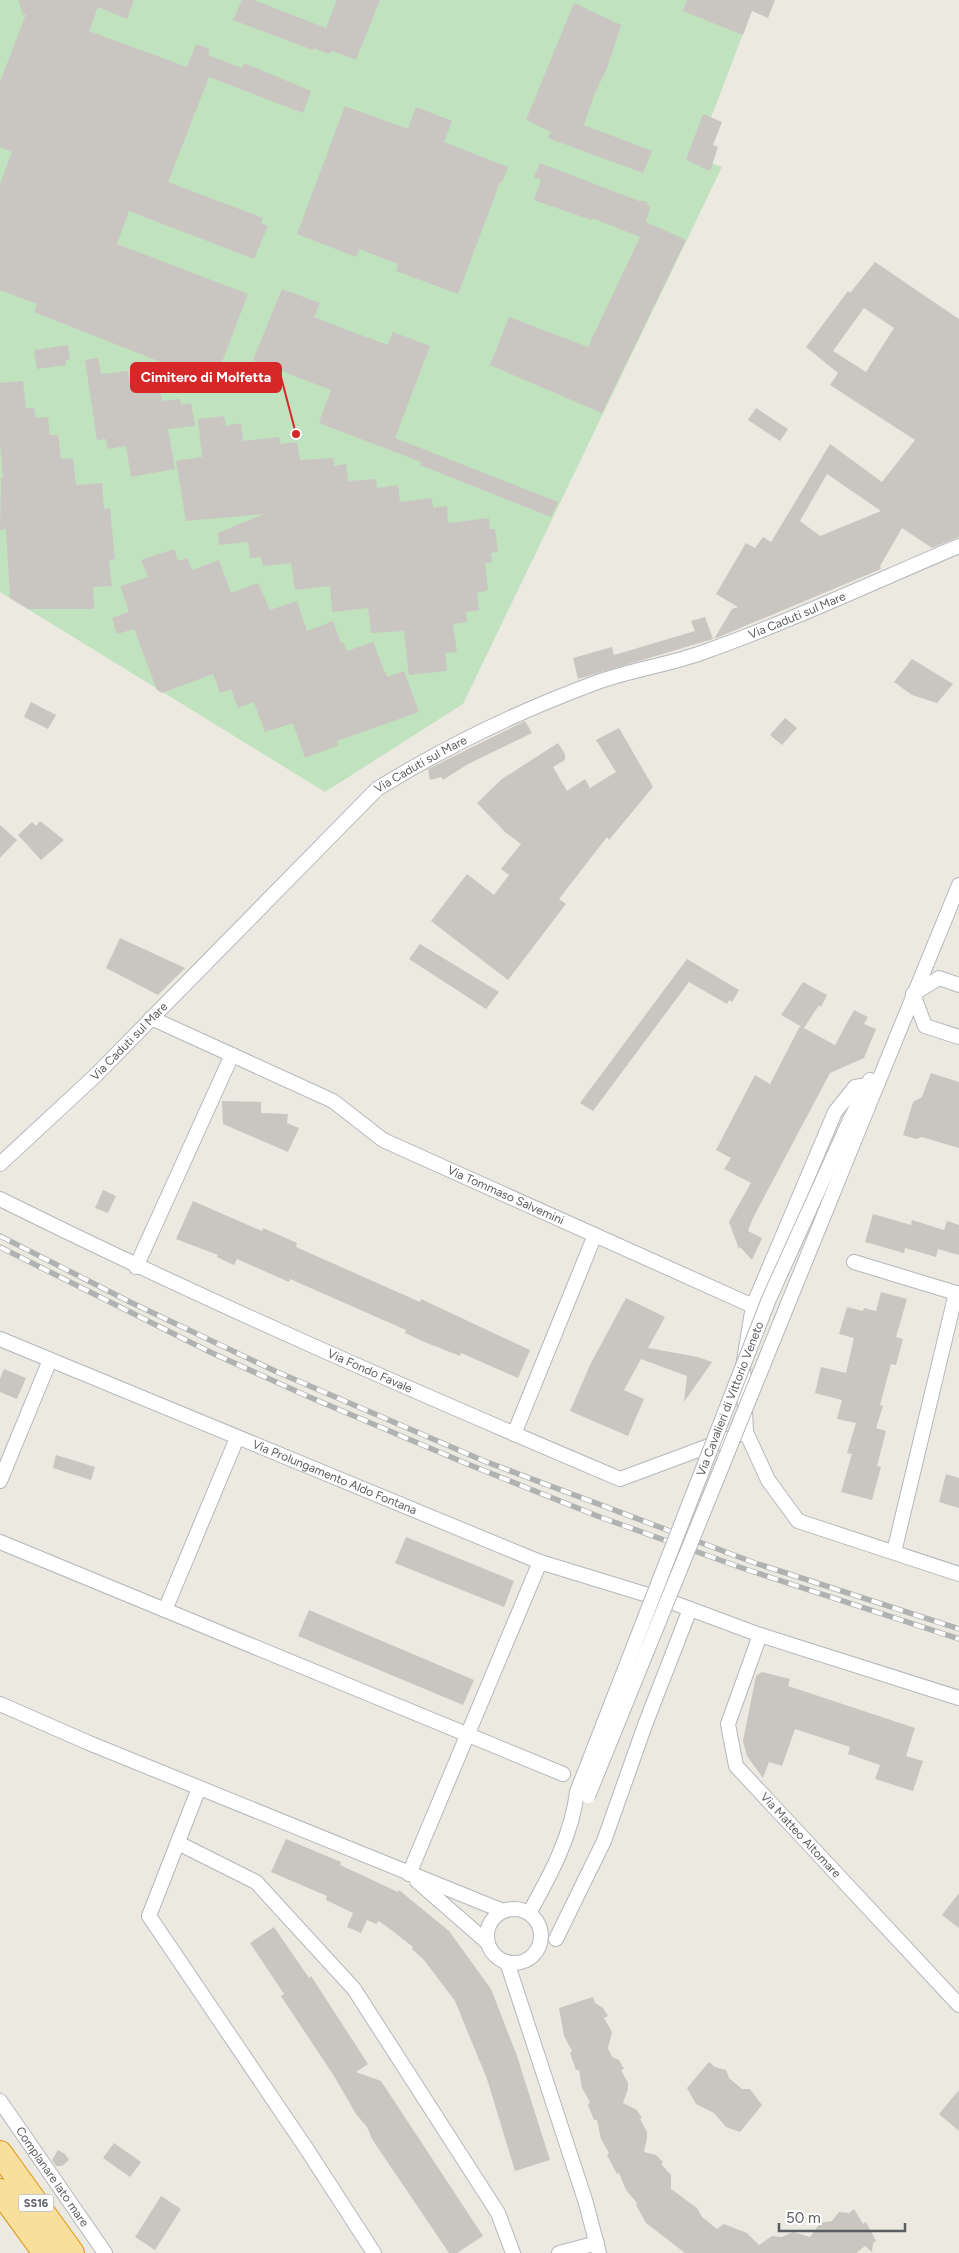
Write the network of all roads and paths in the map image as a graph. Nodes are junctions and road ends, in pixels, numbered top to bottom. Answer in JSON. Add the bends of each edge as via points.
{"nodes":[{"id":1,"x":959,"y":546,"type":"edge"},
{"id":2,"x":959,"y":885,"type":"edge"},
{"id":3,"x":959,"y":985,"type":"edge"},
{"id":4,"x":913,"y":994,"type":"junction"},
{"id":5,"x":151,"y":1018,"type":"junction"},
{"id":6,"x":959,"y":1037,"type":"edge"},
{"id":7,"x":232,"y":1055,"type":"junction"},
{"id":8,"x":868,"y":1085,"type":"junction"},
{"id":9,"x":856,"y":1122,"type":"junction"},
{"id":10,"x":0,"y":1164,"type":"edge"},
{"id":11,"x":0,"y":1200,"type":"edge"},
{"id":12,"x":595,"y":1235,"type":"junction"},
{"id":13,"x":854,"y":1262,"type":"dead end"},
{"id":14,"x":136,"y":1267,"type":"junction"},
{"id":15,"x":958,"y":1293,"type":"edge"},
{"id":16,"x":753,"y":1306,"type":"junction"},
{"id":17,"x":0,"y":1339,"type":"edge"},
{"id":18,"x":50,"y":1360,"type":"junction"},
{"id":19,"x":746,"y":1432,"type":"junction"},
{"id":20,"x":514,"y":1434,"type":"junction"},
{"id":21,"x":237,"y":1438,"type":"junction"},
{"id":22,"x":0,"y":1481,"type":"edge"},
{"id":23,"x":0,"y":1542,"type":"edge"},
{"id":24,"x":894,"y":1552,"type":"junction"},
{"id":25,"x":540,"y":1562,"type":"junction"},
{"id":26,"x":959,"y":1574,"type":"edge"},
{"id":27,"x":690,"y":1609,"type":"junction"},
{"id":28,"x":165,"y":1610,"type":"junction"},
{"id":29,"x":760,"y":1635,"type":"junction"},
{"id":30,"x":959,"y":1698,"type":"edge"},
{"id":31,"x":0,"y":1704,"type":"edge"},
{"id":32,"x":468,"y":1735,"type":"junction"},
{"id":33,"x":563,"y":1774,"type":"dead end"},
{"id":34,"x":199,"y":1788,"type":"junction"},
{"id":35,"x":583,"y":1794,"type":"junction"},
{"id":36,"x":178,"y":1843,"type":"junction"},
{"id":37,"x":409,"y":1874,"type":"junction"},
{"id":38,"x":503,"y":1911,"type":"junction"},
{"id":39,"x":529,"y":1913,"type":"junction"},
{"id":40,"x":556,"y":1939,"type":"dead end"},
{"id":41,"x":488,"y":1944,"type":"junction"},
{"id":42,"x":507,"y":1962,"type":"junction"},
{"id":43,"x":959,"y":2006,"type":"edge"},
{"id":44,"x":0,"y":2100,"type":"edge"},
{"id":45,"x":0,"y":2153,"type":"edge"},
{"id":46,"x":0,"y":2191,"type":"edge"},
{"id":47,"x":598,"y":2248,"type":"edge"},
{"id":48,"x":45,"y":2253,"type":"edge"},
{"id":49,"x":72,"y":2253,"type":"edge"},
{"id":50,"x":105,"y":2253,"type":"edge"},
{"id":51,"x":374,"y":2253,"type":"edge"},
{"id":52,"x":513,"y":2253,"type":"edge"},
{"id":53,"x":559,"y":2253,"type":"edge"}],
"edges":[{"from":1,"to":5,"type":"street","name":"Via Caduti sul Mare","via":[[702,653],[596,683],[427,758],[377,789]]},
{"from":2,"to":4,"type":"street","name":"Via Cavalieri di Vittorio Veneto"},
{"from":3,"to":4,"type":"street","via":[[939,978]]},
{"from":4,"to":6,"type":"street","via":[[925,1026]]},
{"from":4,"to":8,"type":"street","name":"Via Cavalieri di Vittorio Veneto"},
{"from":4,"to":9,"type":"street","name":"Via Cavalieri di Vittorio Veneto"},
{"from":5,"to":7,"type":"street","name":"Via Tommaso Salvemini"},
{"from":5,"to":10,"type":"street","name":"Via Caduti sul Mare","via":[[95,1076]]},
{"from":7,"to":12,"type":"street","name":"Via Tommaso Salvemini","via":[[333,1101],[382,1140]]},
{"from":7,"to":14,"type":"street"},
{"from":8,"to":9,"type":"street","name":"Via Cavalieri di Vittorio Veneto"},
{"from":8,"to":16,"type":"street","via":[[855,1087],[835,1112]]},
{"from":9,"to":35,"type":"street","name":"Via Cavalieri di Vittorio Veneto","bridge":true},
{"from":9,"to":35,"type":"street","name":"Via Cavalieri di Vittorio Veneto","bridge":true,"via":[[769,1299]]},
{"from":11,"to":14,"type":"street","name":"Via Fondo Favale"},
{"from":12,"to":16,"type":"street","name":"Via Tommaso Salvemini"},
{"from":12,"to":20,"type":"street"},
{"from":13,"to":15,"type":"street"},
{"from":14,"to":20,"type":"street","name":"Via Fondo Favale"},
{"from":15,"to":24,"type":"street"},
{"from":16,"to":19,"type":"street","via":[[742,1366]]},
{"from":17,"to":18,"type":"street","name":"Via Prolungamento Aldo Fontana"},
{"from":18,"to":21,"type":"street","name":"Via Prolungamento Aldo Fontana"},
{"from":18,"to":22,"type":"street"},
{"from":19,"to":20,"type":"street","name":"Via Fondo Favale","via":[[620,1480]]},
{"from":19,"to":24,"type":"street","via":[[768,1480],[798,1521]]},
{"from":21,"to":25,"type":"street","name":"Via Prolungamento Aldo Fontana"},
{"from":21,"to":28,"type":"street"},
{"from":23,"to":28,"type":"street"},
{"from":24,"to":26,"type":"street"},
{"from":25,"to":27,"type":"street","name":"Via Prolungamento Aldo Fontana"},
{"from":25,"to":32,"type":"street"},
{"from":27,"to":29,"type":"street"},
{"from":27,"to":40,"type":"street","via":[[604,1841]]},
{"from":28,"to":32,"type":"street"},
{"from":29,"to":30,"type":"street"},
{"from":29,"to":43,"type":"street","name":"Via Matteo Altomare","via":[[728,1724],[736,1766]]},
{"from":31,"to":34,"type":"street"},
{"from":32,"to":33,"type":"street"},
{"from":32,"to":37,"type":"street"},
{"from":34,"to":36,"type":"street"},
{"from":34,"to":37,"type":"street"},
{"from":35,"to":39,"type":"street","name":"Via Cavalieri di Vittorio Veneto","via":[[551,1874]]},
{"from":36,"to":51,"type":"street","via":[[149,1916]]},
{"from":36,"to":52,"type":"street","via":[[256,1882],[354,1989],[498,2213]]},
{"from":37,"to":38,"type":"street"},
{"from":37,"to":41,"type":"street"},
{"from":38,"to":39,"type":"street","via":[[516,1909]]},
{"from":38,"to":41,"type":"street","via":[[489,1926]]},
{"from":39,"to":42,"type":"street","via":[[540,1927],[540,1945],[530,1958]]},
{"from":41,"to":42,"type":"street","via":[[497,1957]]},
{"from":42,"to":47,"type":"street"},
{"from":44,"to":50,"type":"street","name":"Complanare lato mare"},
{"from":45,"to":49,"type":"highway","number":"SS16"},
{"from":46,"to":48,"type":"highway","number":"SS16"},
{"from":47,"to":53,"type":"street"}]}
